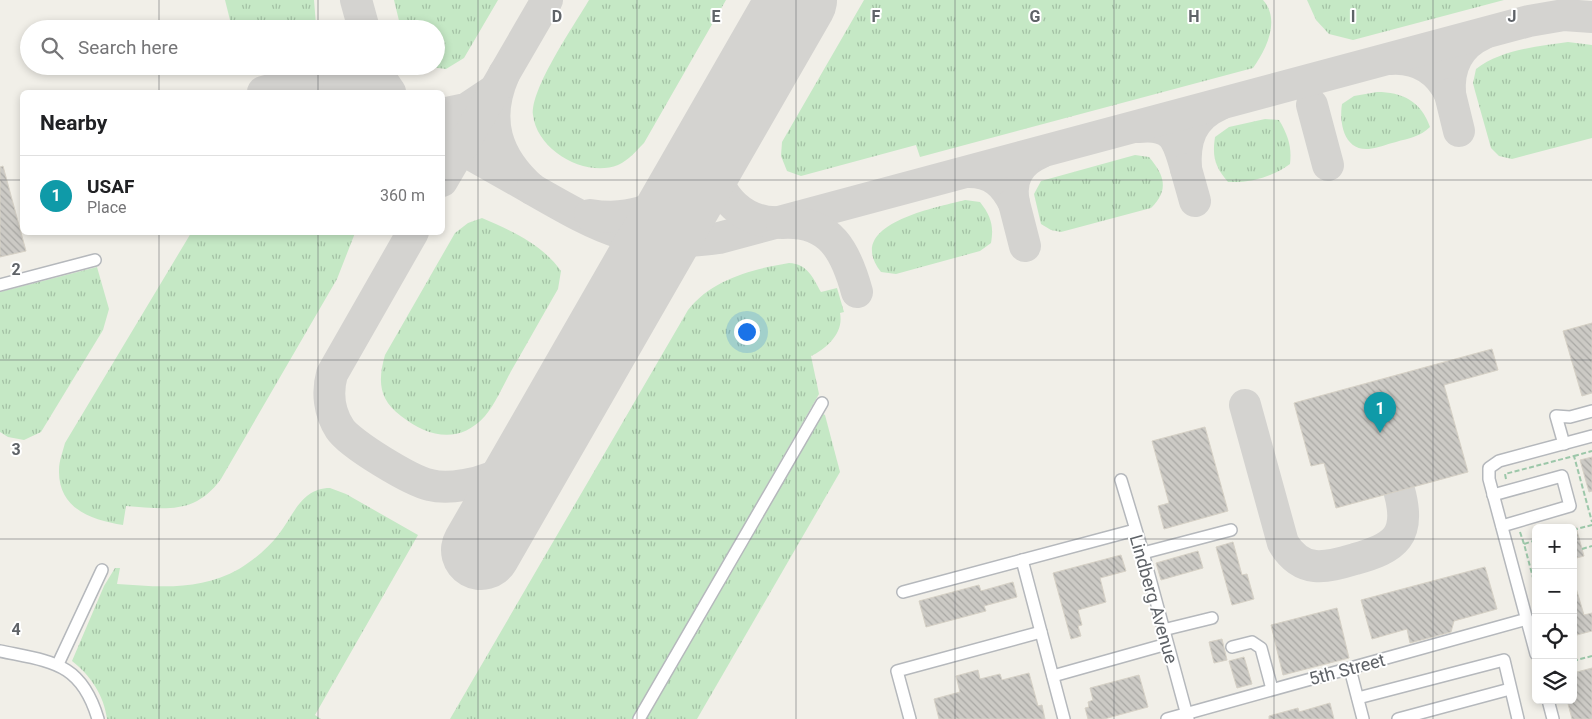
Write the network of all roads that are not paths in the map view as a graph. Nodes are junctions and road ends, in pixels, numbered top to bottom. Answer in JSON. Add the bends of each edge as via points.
{"nodes":[{"id":1,"x":95,"y":260,"type":"dead end"},
{"id":2,"x":0,"y":285,"type":"edge"},
{"id":3,"x":822,"y":403,"type":"dead end"},
{"id":4,"x":1592,"y":411,"type":"edge"},
{"id":5,"x":1592,"y":436,"type":"edge"},
{"id":6,"x":1564,"y":444,"type":"junction"},
{"id":7,"x":1121,"y":480,"type":"dead end"},
{"id":8,"x":1493,"y":495,"type":"junction"},
{"id":9,"x":1502,"y":526,"type":"junction"},
{"id":10,"x":1135,"y":530,"type":"junction"},
{"id":11,"x":1231,"y":530,"type":"dead end"},
{"id":12,"x":1144,"y":553,"type":"junction"},
{"id":13,"x":1022,"y":560,"type":"junction"},
{"id":14,"x":102,"y":570,"type":"dead end"},
{"id":15,"x":903,"y":592,"type":"dead end"},
{"id":16,"x":1212,"y":618,"type":"dead end"},
{"id":17,"x":1526,"y":620,"type":"junction"},
{"id":18,"x":1164,"y":630,"type":"junction"},
{"id":19,"x":1041,"y":632,"type":"junction"},
{"id":20,"x":1532,"y":640,"type":"edge"},
{"id":21,"x":1167,"y":644,"type":"junction"},
{"id":22,"x":1232,"y":647,"type":"dead end"},
{"id":23,"x":0,"y":651,"type":"edge"},
{"id":24,"x":58,"y":664,"type":"junction"},
{"id":25,"x":1350,"y":669,"type":"junction"},
{"id":26,"x":1053,"y":676,"type":"junction"},
{"id":27,"x":1510,"y":689,"type":"junction"},
{"id":28,"x":1272,"y":690,"type":"junction"},
{"id":29,"x":1358,"y":698,"type":"junction"},
{"id":30,"x":1549,"y":704,"type":"edge"},
{"id":31,"x":1187,"y":716,"type":"edge"},
{"id":32,"x":98,"y":719,"type":"edge"},
{"id":33,"x":639,"y":719,"type":"edge"},
{"id":34,"x":910,"y":719,"type":"edge"},
{"id":35,"x":1064,"y":719,"type":"edge"},
{"id":36,"x":1167,"y":719,"type":"edge"},
{"id":37,"x":1363,"y":719,"type":"edge"},
{"id":38,"x":1398,"y":719,"type":"edge"},
{"id":39,"x":1518,"y":719,"type":"edge"},
{"id":40,"x":1553,"y":719,"type":"edge"}],
"edges":[{"from":1,"to":2,"type":"street"},
{"from":3,"to":33,"type":"street"},
{"from":4,"to":6,"type":"street","via":[[1570,417],[1556,416]]},
{"from":5,"to":6,"type":"street"},
{"from":6,"to":8,"type":"street","via":[[1499,461],[1489,468]]},
{"from":7,"to":10,"type":"street","name":"Lindberg Avenue"},
{"from":8,"to":9,"type":"street"},
{"from":8,"to":9,"type":"street","via":[[1562,476],[1570,506]]},
{"from":9,"to":17,"type":"street"},
{"from":10,"to":12,"type":"street","name":"Lindberg Avenue"},
{"from":10,"to":13,"type":"street"},
{"from":11,"to":12,"type":"street"},
{"from":12,"to":18,"type":"street","name":"Lindberg Avenue"},
{"from":13,"to":15,"type":"street"},
{"from":13,"to":19,"type":"street"},
{"from":14,"to":24,"type":"street"},
{"from":16,"to":18,"type":"street"},
{"from":17,"to":20,"type":"street"},
{"from":17,"to":25,"type":"street","name":"5th Street"},
{"from":18,"to":21,"type":"street","name":"Lindberg Avenue"},
{"from":19,"to":26,"type":"street"},
{"from":19,"to":34,"type":"street","via":[[897,671]]},
{"from":21,"to":26,"type":"street"},
{"from":21,"to":31,"type":"street","name":"Lindberg Avenue"},
{"from":22,"to":28,"type":"street","via":[[1252,642],[1261,648]]},
{"from":23,"to":24,"type":"street"},
{"from":24,"to":32,"type":"street","via":[[78,678],[92,697]]},
{"from":25,"to":28,"type":"street","name":"5th Street"},
{"from":25,"to":29,"type":"street"},
{"from":26,"to":35,"type":"street"},
{"from":27,"to":29,"type":"street","via":[[1504,660]]},
{"from":27,"to":38,"type":"street"},
{"from":27,"to":39,"type":"street"},
{"from":28,"to":31,"type":"street","name":"5th Street"},
{"from":29,"to":37,"type":"street"},
{"from":30,"to":40,"type":"street"},
{"from":31,"to":36,"type":"street","name":"5th Street"}]}
